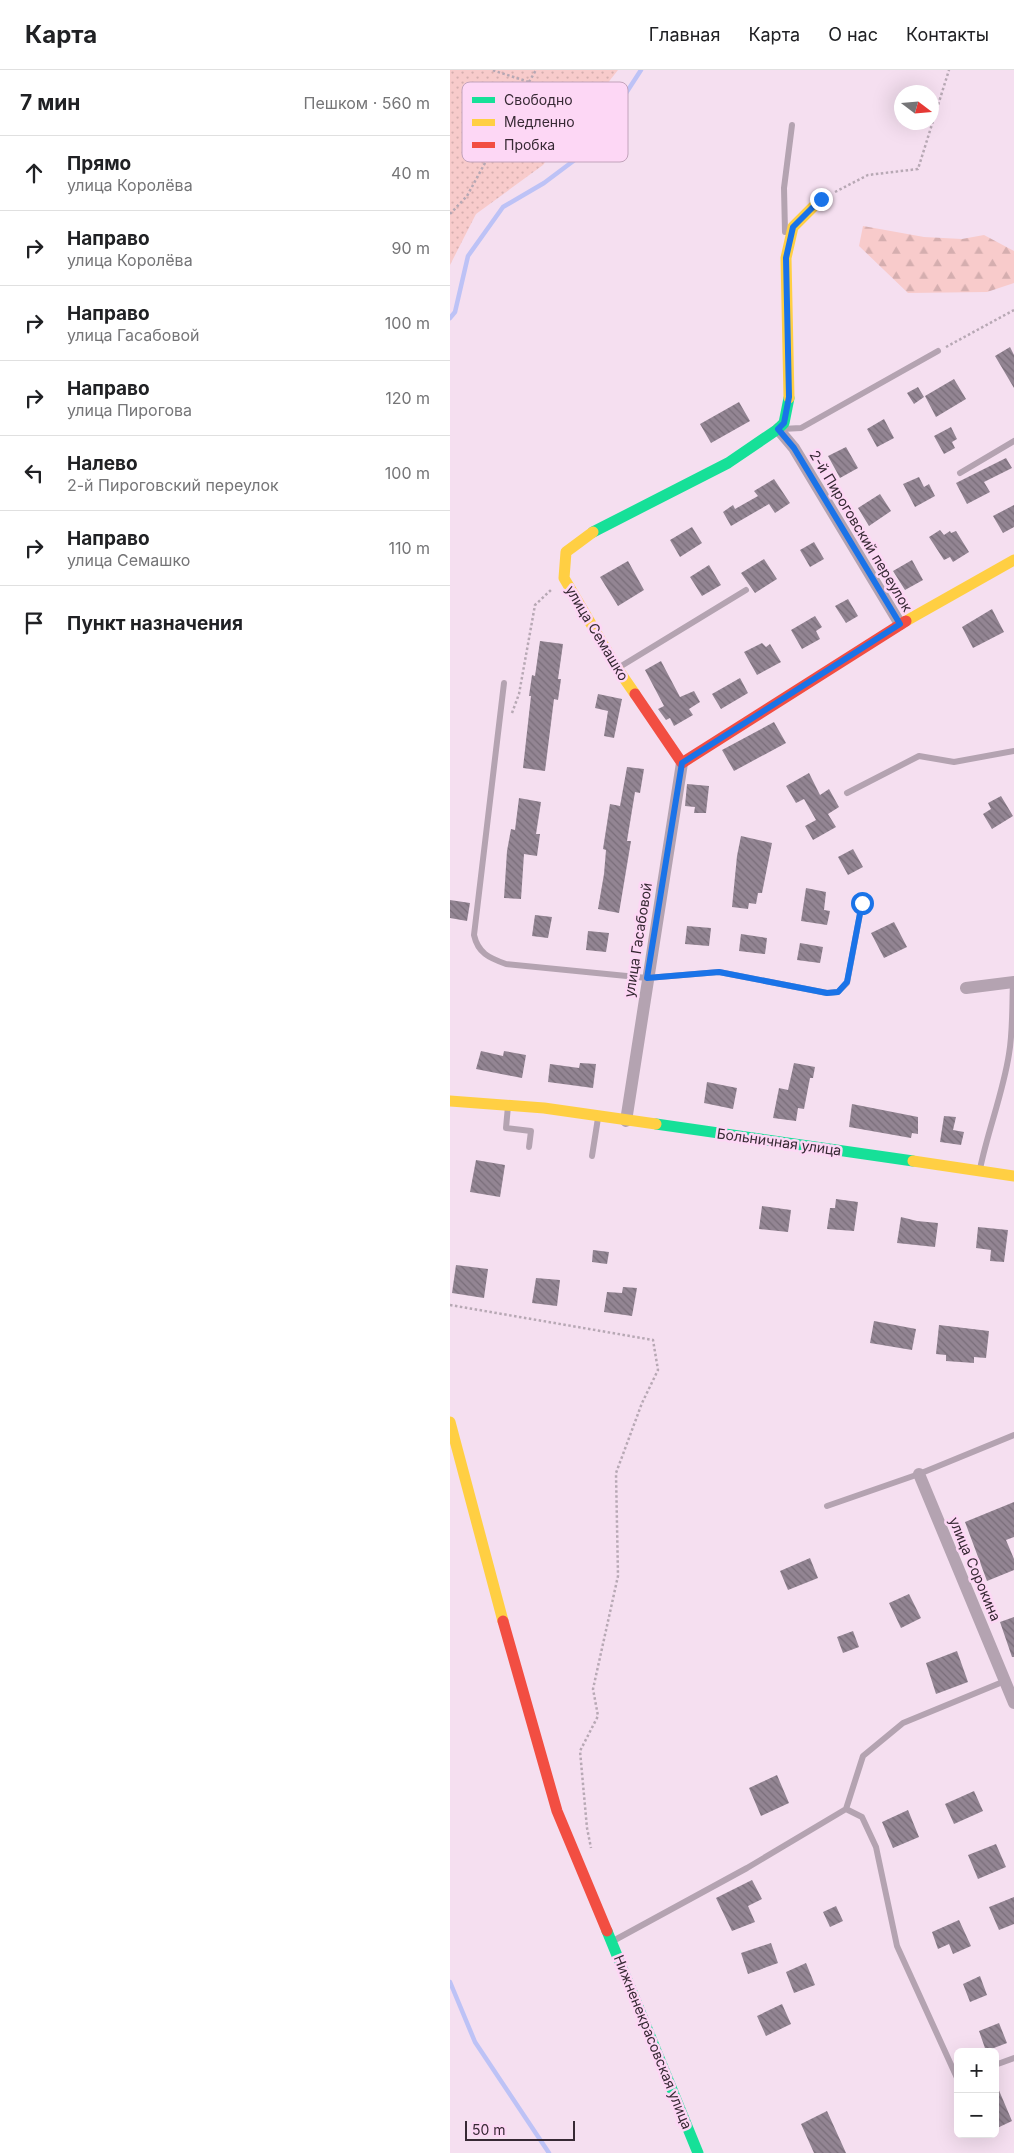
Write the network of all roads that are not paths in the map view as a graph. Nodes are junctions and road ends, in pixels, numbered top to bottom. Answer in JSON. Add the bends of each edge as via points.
{"nodes":[{"id":1,"x":792,"y":125,"type":"dead end"},
{"id":2,"x":821,"y":199,"type":"road end"},
{"id":3,"x":786,"y":258,"type":"junction"},
{"id":4,"x":938,"y":351,"type":"road end"},
{"id":5,"x":778,"y":429,"type":"junction"},
{"id":6,"x":1014,"y":441,"type":"edge"},
{"id":7,"x":960,"y":473,"type":"dead end"},
{"id":8,"x":1011,"y":564,"type":"edge"},
{"id":9,"x":746,"y":590,"type":"dead end"},
{"id":10,"x":900,"y":624,"type":"junction"},
{"id":11,"x":617,"y":668,"type":"junction"},
{"id":12,"x":504,"y":683,"type":"dead end"},
{"id":13,"x":1014,"y":750,"type":"edge"},
{"id":14,"x":682,"y":763,"type":"junction"},
{"id":15,"x":847,"y":793,"type":"dead end"},
{"id":16,"x":862,"y":903,"type":"dead end"},
{"id":17,"x":647,"y":978,"type":"junction"},
{"id":18,"x":1014,"y":982,"type":"edge"},
{"id":19,"x":966,"y":988,"type":"dead end"},
{"id":20,"x":450,"y":1101,"type":"edge"},
{"id":21,"x":508,"y":1104,"type":"junction"},
{"id":22,"x":599,"y":1117,"type":"junction"},
{"id":23,"x":626,"y":1121,"type":"junction"},
{"id":24,"x":528,"y":1147,"type":"dead end"},
{"id":25,"x":592,"y":1156,"type":"dead end"},
{"id":26,"x":980,"y":1171,"type":"junction"},
{"id":27,"x":1014,"y":1176,"type":"edge"},
{"id":28,"x":450,"y":1422,"type":"edge"},
{"id":29,"x":1014,"y":1435,"type":"edge"},
{"id":30,"x":919,"y":1474,"type":"junction"},
{"id":31,"x":826,"y":1506,"type":"dead end"},
{"id":32,"x":1005,"y":1681,"type":"junction"},
{"id":33,"x":1014,"y":1703,"type":"edge"},
{"id":34,"x":846,"y":1809,"type":"junction"},
{"id":35,"x":612,"y":1942,"type":"junction"},
{"id":36,"x":1014,"y":2058,"type":"edge"},
{"id":37,"x":999,"y":2064,"type":"edge"},
{"id":38,"x":954,"y":2071,"type":"edge"},
{"id":39,"x":698,"y":2153,"type":"edge"}],
"edges":[{"from":1,"to":3,"type":"lane","via":[[784,188]]},
{"from":2,"to":3,"type":"street","via":[[793,227]]},
{"from":3,"to":5,"type":"street","via":[[789,397],[784,423]]},
{"from":4,"to":5,"type":"lane","name":"улица Семашко","via":[[801,428]]},
{"from":5,"to":10,"type":"street","name":"2-й Пироговский переулок","via":[[794,448]]},
{"from":5,"to":11,"type":"street","name":"улица Семашко","via":[[728,463],[601,527],[566,552],[564,578]]},
{"from":6,"to":7,"type":"lane"},
{"from":8,"to":10,"type":"street"},
{"from":9,"to":11,"type":"lane"},
{"from":10,"to":14,"type":"street"},
{"from":11,"to":14,"type":"street","name":"улица Семашко"},
{"from":12,"to":17,"type":"lane","via":[[477,904],[474,935],[477,945],[484,954],[506,964]]},
{"from":13,"to":15,"type":"lane","via":[[954,762],[919,756]]},
{"from":14,"to":17,"type":"street","name":"улица Гасабовой"},
{"from":16,"to":17,"type":"lane","via":[[847,982],[838,992],[827,993],[719,972]]},
{"from":17,"to":23,"type":"street","name":"улица Гасабовой"},
{"from":18,"to":19,"type":"street"},
{"from":18,"to":26,"type":"lane","via":[[1010,1053],[986,1136]]},
{"from":20,"to":21,"type":"street","name":"Больничная улица"},
{"from":21,"to":22,"type":"street","name":"Больничная улица"},
{"from":21,"to":24,"type":"lane","via":[[506,1128],[531,1131]]},
{"from":22,"to":23,"type":"street","name":"Больничная улица"},
{"from":22,"to":25,"type":"lane"},
{"from":23,"to":26,"type":"street","name":"Больничная улица"},
{"from":26,"to":27,"type":"street","name":"Больничная улица"},
{"from":28,"to":35,"type":"street","name":"Нижненекрасовская улица","via":[[512,1655],[558,1811]]},
{"from":29,"to":30,"type":"lane"},
{"from":30,"to":31,"type":"lane"},
{"from":30,"to":32,"type":"street","name":"улица Сорокина"},
{"from":32,"to":33,"type":"street","name":"улица Сорокина"},
{"from":32,"to":34,"type":"lane","via":[[904,1722],[863,1756]]},
{"from":34,"to":35,"type":"lane"},
{"from":34,"to":38,"type":"lane","via":[[862,1817],[876,1847],[897,1946]]},
{"from":35,"to":39,"type":"street","name":"Нижненекрасовская улица"},
{"from":36,"to":37,"type":"lane"}]}
